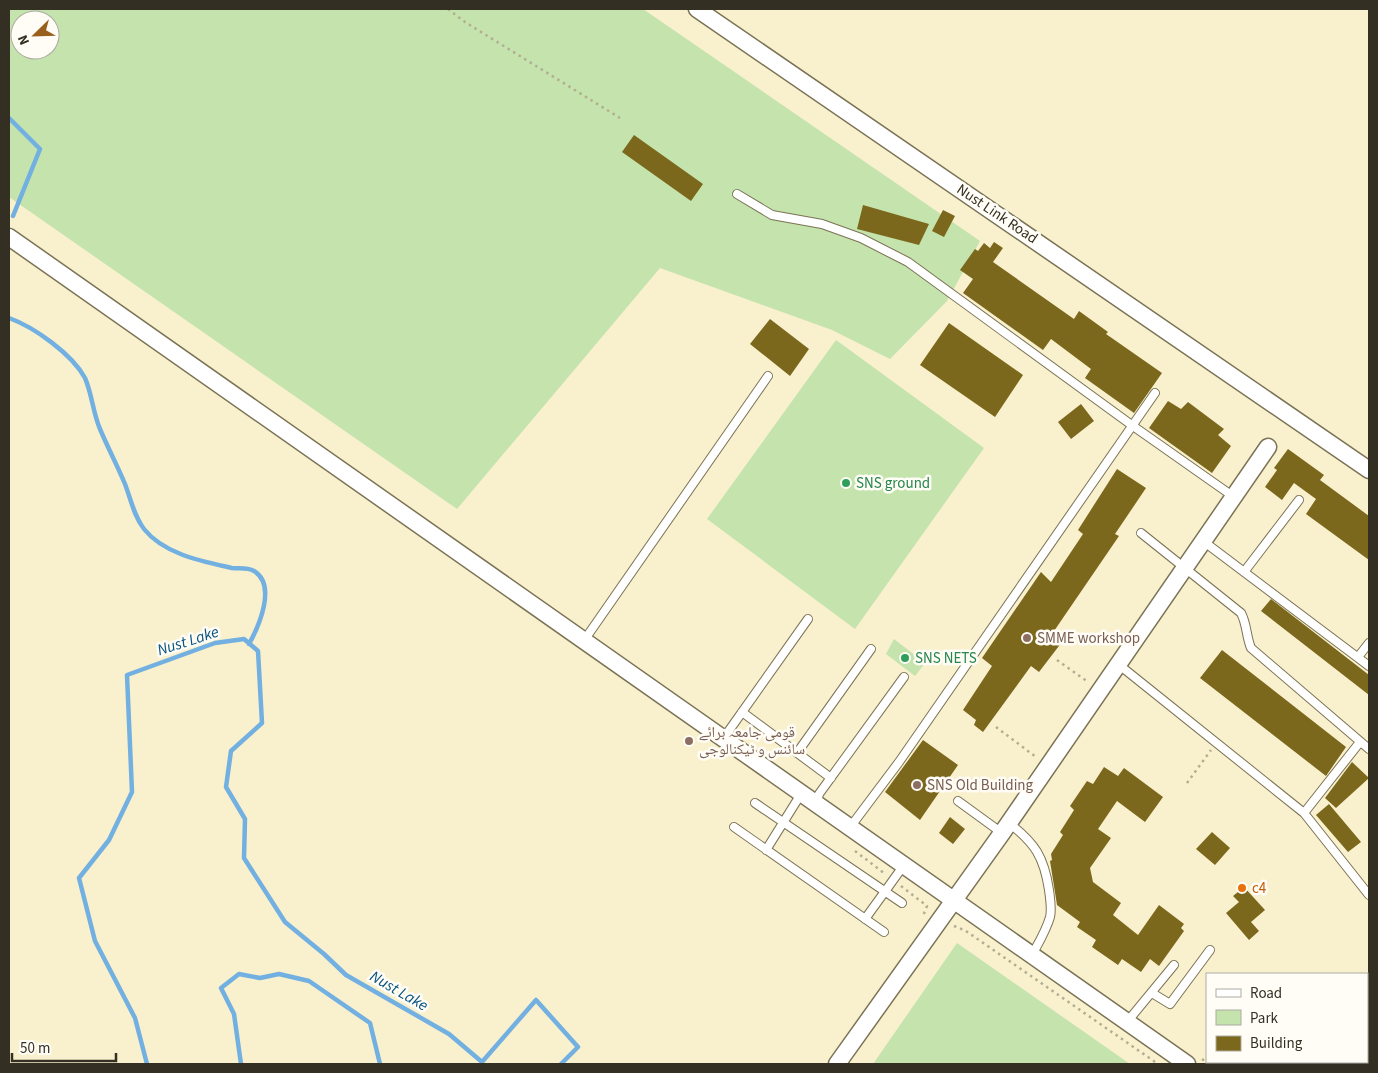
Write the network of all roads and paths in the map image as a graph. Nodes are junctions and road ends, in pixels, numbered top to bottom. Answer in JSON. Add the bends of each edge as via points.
{"nodes":[{"id":1,"x":448,"y":9,"type":"edge"},
{"id":2,"x":697,"y":9,"type":"edge"},
{"id":3,"x":620,"y":118,"type":"dead end"},
{"id":4,"x":737,"y":194,"type":"dead end"},
{"id":5,"x":9,"y":237,"type":"edge"},
{"id":6,"x":768,"y":376,"type":"dead end"},
{"id":7,"x":1155,"y":393,"type":"dead end"},
{"id":8,"x":1133,"y":426,"type":"junction"},
{"id":9,"x":1268,"y":447,"type":"dead end"},
{"id":10,"x":1369,"y":470,"type":"edge"},
{"id":11,"x":1234,"y":497,"type":"junction"},
{"id":12,"x":1299,"y":500,"type":"dead end"},
{"id":13,"x":1141,"y":534,"type":"dead end"},
{"id":14,"x":1204,"y":541,"type":"junction"},
{"id":15,"x":1186,"y":567,"type":"junction"},
{"id":16,"x":1244,"y":572,"type":"junction"},
{"id":17,"x":808,"y":619,"type":"dead end"},
{"id":18,"x":583,"y":642,"type":"junction"},
{"id":19,"x":1369,"y":643,"type":"edge"},
{"id":20,"x":871,"y":650,"type":"dead end"},
{"id":21,"x":1358,"y":657,"type":"junction"},
{"id":22,"x":1057,"y":660,"type":"dead end"},
{"id":23,"x":1118,"y":664,"type":"junction"},
{"id":24,"x":1369,"y":666,"type":"edge"},
{"id":25,"x":904,"y":677,"type":"dead end"},
{"id":26,"x":1091,"y":684,"type":"dead end"},
{"id":27,"x":742,"y":712,"type":"junction"},
{"id":28,"x":996,"y":727,"type":"dead end"},
{"id":29,"x":723,"y":739,"type":"junction"},
{"id":30,"x":1360,"y":742,"type":"junction"},
{"id":31,"x":1217,"y":743,"type":"junction"},
{"id":32,"x":1369,"y":749,"type":"edge"},
{"id":33,"x":797,"y":753,"type":"junction"},
{"id":34,"x":1039,"y":760,"type":"dead end"},
{"id":35,"x":830,"y":778,"type":"junction"},
{"id":36,"x":1187,"y":783,"type":"dead end"},
{"id":37,"x":801,"y":794,"type":"junction"},
{"id":38,"x":958,"y":801,"type":"dead end"},
{"id":39,"x":755,"y":803,"type":"dead end"},
{"id":40,"x":816,"y":804,"type":"junction"},
{"id":41,"x":1304,"y":814,"type":"junction"},
{"id":42,"x":783,"y":822,"type":"junction"},
{"id":43,"x":851,"y":826,"type":"junction"},
{"id":44,"x":734,"y":827,"type":"dead end"},
{"id":45,"x":1006,"y":828,"type":"junction"},
{"id":46,"x":766,"y":850,"type":"junction"},
{"id":47,"x":854,"y":850,"type":"dead end"},
{"id":48,"x":904,"y":866,"type":"junction"},
{"id":49,"x":893,"y":880,"type":"junction"},
{"id":50,"x":885,"y":892,"type":"junction"},
{"id":51,"x":1369,"y":895,"type":"edge"},
{"id":52,"x":954,"y":900,"type":"junction"},
{"id":53,"x":902,"y":903,"type":"dead end"},
{"id":54,"x":865,"y":919,"type":"junction"},
{"id":55,"x":921,"y":919,"type":"dead end"},
{"id":56,"x":951,"y":926,"type":"dead end"},
{"id":57,"x":884,"y":932,"type":"dead end"},
{"id":58,"x":1210,"y":950,"type":"dead end"},
{"id":59,"x":1032,"y":955,"type":"junction"},
{"id":60,"x":1174,"y":966,"type":"dead end"},
{"id":61,"x":1152,"y":993,"type":"junction"},
{"id":62,"x":1127,"y":1022,"type":"junction"},
{"id":63,"x":1194,"y":1062,"type":"edge"},
{"id":64,"x":837,"y":1064,"type":"edge"},
{"id":65,"x":1158,"y":1064,"type":"edge"},
{"id":66,"x":1209,"y":1064,"type":"edge"}],
"edges":[{"from":1,"to":3,"type":"path"},
{"from":2,"to":10,"type":"street","name":"Nust Link Road"},
{"from":4,"to":8,"type":"lane","via":[[772,215],[822,224],[861,238],[908,262]]},
{"from":5,"to":18,"type":"street"},
{"from":6,"to":18,"type":"lane"},
{"from":7,"to":8,"type":"lane"},
{"from":8,"to":11,"type":"lane"},
{"from":8,"to":43,"type":"lane"},
{"from":9,"to":11,"type":"street"},
{"from":11,"to":14,"type":"street"},
{"from":12,"to":16,"type":"lane"},
{"from":13,"to":15,"type":"lane"},
{"from":14,"to":15,"type":"street"},
{"from":14,"to":16,"type":"lane"},
{"from":15,"to":23,"type":"street"},
{"from":15,"to":30,"type":"lane","via":[[1241,612],[1251,648]]},
{"from":16,"to":21,"type":"lane"},
{"from":17,"to":27,"type":"lane"},
{"from":18,"to":29,"type":"street"},
{"from":19,"to":21,"type":"lane"},
{"from":20,"to":33,"type":"lane"},
{"from":21,"to":24,"type":"lane"},
{"from":22,"to":26,"type":"path"},
{"from":23,"to":31,"type":"lane"},
{"from":23,"to":45,"type":"street"},
{"from":25,"to":35,"type":"lane"},
{"from":27,"to":29,"type":"lane"},
{"from":27,"to":33,"type":"lane"},
{"from":28,"to":34,"type":"path"},
{"from":29,"to":37,"type":"street"},
{"from":30,"to":32,"type":"lane"},
{"from":30,"to":41,"type":"lane"},
{"from":31,"to":36,"type":"path"},
{"from":31,"to":41,"type":"lane"},
{"from":33,"to":35,"type":"lane"},
{"from":35,"to":40,"type":"lane"},
{"from":37,"to":40,"type":"street"},
{"from":37,"to":42,"type":"lane"},
{"from":38,"to":45,"type":"lane"},
{"from":39,"to":42,"type":"lane"},
{"from":40,"to":43,"type":"street"},
{"from":41,"to":51,"type":"lane"},
{"from":42,"to":46,"type":"lane"},
{"from":42,"to":50,"type":"lane"},
{"from":43,"to":48,"type":"street"},
{"from":44,"to":46,"type":"lane"},
{"from":45,"to":52,"type":"street"},
{"from":45,"to":59,"type":"lane","via":[[1032,844],[1042,859],[1046,874],[1050,914],[1046,930]]},
{"from":46,"to":54,"type":"lane"},
{"from":47,"to":49,"type":"path"},
{"from":48,"to":49,"type":"lane"},
{"from":48,"to":52,"type":"street"},
{"from":49,"to":50,"type":"lane"},
{"from":49,"to":55,"type":"path","via":[[927,906]]},
{"from":50,"to":53,"type":"lane"},
{"from":50,"to":54,"type":"lane"},
{"from":52,"to":59,"type":"street"},
{"from":52,"to":64,"type":"street"},
{"from":54,"to":57,"type":"lane"},
{"from":56,"to":65,"type":"path","via":[[959,926]]},
{"from":58,"to":61,"type":"lane","via":[[1170,1004]]},
{"from":59,"to":62,"type":"street"},
{"from":60,"to":61,"type":"lane"},
{"from":61,"to":62,"type":"lane"},
{"from":62,"to":63,"type":"street"},
{"from":63,"to":66,"type":"path"}]}
